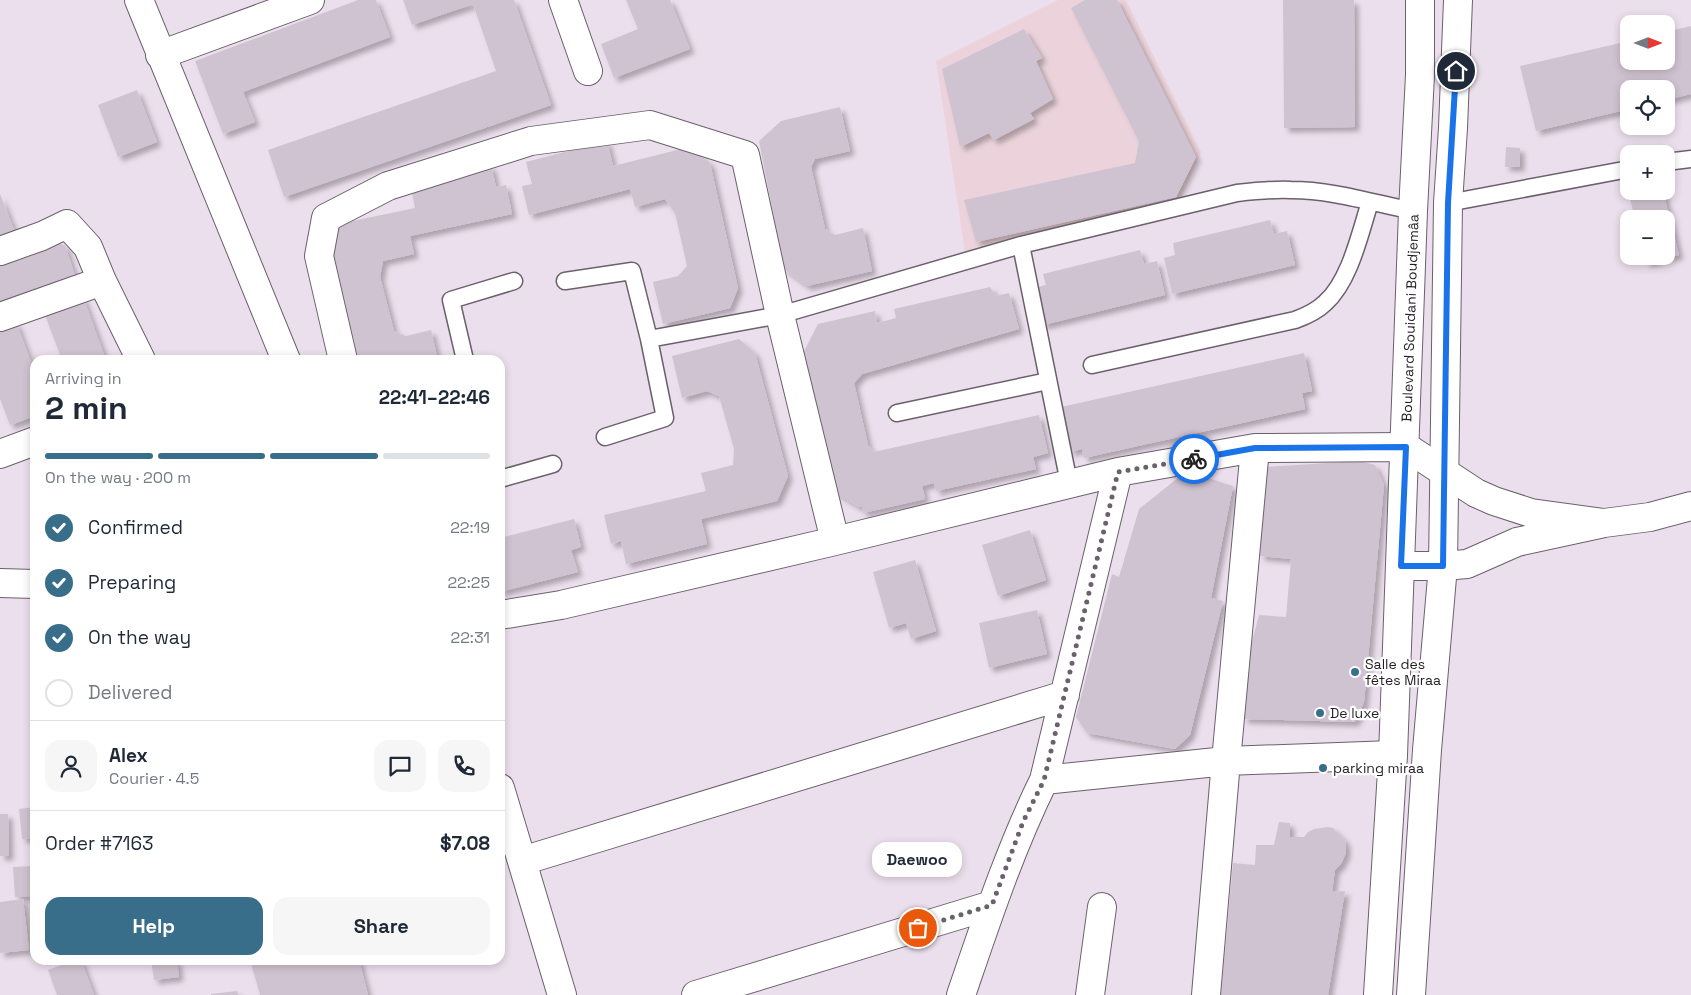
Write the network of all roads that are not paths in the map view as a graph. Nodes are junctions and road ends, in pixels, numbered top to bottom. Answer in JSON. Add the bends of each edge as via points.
{"nodes":[{"id":1,"x":139,"y":0,"type":"edge"},
{"id":2,"x":310,"y":0,"type":"edge"},
{"id":3,"x":563,"y":0,"type":"edge"},
{"id":4,"x":1420,"y":0,"type":"edge"},
{"id":5,"x":1458,"y":0,"type":"edge"},
{"id":6,"x":160,"y":54,"type":"junction"},
{"id":7,"x":588,"y":71,"type":"dead end"},
{"id":8,"x":1691,"y":159,"type":"edge"},
{"id":9,"x":1675,"y":161,"type":"edge"},
{"id":10,"x":1620,"y":171,"type":"edge"},
{"id":11,"x":1370,"y":202,"type":"junction"},
{"id":12,"x":1448,"y":203,"type":"junction"},
{"id":13,"x":1413,"y":211,"type":"junction"},
{"id":14,"x":1021,"y":245,"type":"junction"},
{"id":15,"x":0,"y":251,"type":"edge"},
{"id":16,"x":102,"y":281,"type":"junction"},
{"id":17,"x":514,"y":281,"type":"dead end"},
{"id":18,"x":565,"y":281,"type":"dead end"},
{"id":19,"x":780,"y":315,"type":"junction"},
{"id":20,"x":0,"y":317,"type":"edge"},
{"id":21,"x":649,"y":339,"type":"junction"},
{"id":22,"x":139,"y":355,"type":"edge"},
{"id":23,"x":284,"y":355,"type":"edge"},
{"id":24,"x":342,"y":355,"type":"edge"},
{"id":25,"x":464,"y":355,"type":"edge"},
{"id":26,"x":1092,"y":365,"type":"dead end"},
{"id":27,"x":1048,"y":381,"type":"junction"},
{"id":28,"x":897,"y":413,"type":"dead end"},
{"id":29,"x":605,"y":438,"type":"dead end"},
{"id":30,"x":30,"y":443,"type":"edge"},
{"id":31,"x":1406,"y":447,"type":"junction"},
{"id":32,"x":1255,"y":448,"type":"junction"},
{"id":33,"x":0,"y":454,"type":"edge"},
{"id":34,"x":553,"y":464,"type":"dead end"},
{"id":35,"x":1118,"y":472,"type":"junction"},
{"id":36,"x":1444,"y":472,"type":"junction"},
{"id":37,"x":505,"y":478,"type":"edge"},
{"id":38,"x":1069,"y":484,"type":"junction"},
{"id":39,"x":1691,"y":506,"type":"edge"},
{"id":40,"x":1604,"y":523,"type":"junction"},
{"id":41,"x":835,"y":541,"type":"junction"},
{"id":42,"x":1401,"y":566,"type":"junction"},
{"id":43,"x":1443,"y":566,"type":"junction"},
{"id":44,"x":0,"y":583,"type":"edge"},
{"id":45,"x":30,"y":584,"type":"edge"},
{"id":46,"x":505,"y":615,"type":"edge"},
{"id":47,"x":1065,"y":695,"type":"junction"},
{"id":48,"x":1393,"y":755,"type":"junction"},
{"id":49,"x":1226,"y":761,"type":"junction"},
{"id":50,"x":1044,"y":780,"type":"junction"},
{"id":51,"x":505,"y":805,"type":"edge"},
{"id":52,"x":522,"y":861,"type":"junction"},
{"id":53,"x":992,"y":905,"type":"junction"},
{"id":54,"x":1102,"y":907,"type":"dead end"},
{"id":55,"x":562,"y":995,"type":"edge"},
{"id":56,"x":696,"y":995,"type":"edge"},
{"id":57,"x":961,"y":995,"type":"edge"},
{"id":58,"x":1090,"y":995,"type":"edge"},
{"id":59,"x":1206,"y":995,"type":"edge"},
{"id":60,"x":1378,"y":995,"type":"edge"},
{"id":61,"x":1411,"y":995,"type":"edge"}],
"edges":[{"from":1,"to":6,"type":"street"},
{"from":2,"to":6,"type":"street"},
{"from":3,"to":7,"type":"street"},
{"from":4,"to":13,"type":"street","name":"Boulevard Souidani Boudjemâa"},
{"from":5,"to":12,"type":"street"},
{"from":6,"to":23,"type":"street"},
{"from":8,"to":9,"type":"lane"},
{"from":10,"to":12,"type":"lane"},
{"from":11,"to":13,"type":"lane"},
{"from":11,"to":14,"type":"lane","via":[[1321,192],[1237,192]]},
{"from":11,"to":26,"type":"lane","via":[[1342,283],[1325,304],[1311,314]]},
{"from":12,"to":36,"type":"street"},
{"from":13,"to":31,"type":"street","name":"Boulevard Souidani Boudjemâa"},
{"from":14,"to":19,"type":"lane"},
{"from":14,"to":27,"type":"lane"},
{"from":15,"to":16,"type":"street","via":[[67,224],[88,246]]},
{"from":16,"to":20,"type":"street"},
{"from":16,"to":22,"type":"street"},
{"from":17,"to":25,"type":"lane","via":[[451,300]]},
{"from":18,"to":21,"type":"lane","via":[[632,271]]},
{"from":19,"to":21,"type":"lane"},
{"from":19,"to":24,"type":"street","via":[[745,155],[650,125],[531,141],[388,186],[326,218],[320,256]]},
{"from":19,"to":41,"type":"street"},
{"from":21,"to":29,"type":"lane","via":[[665,418]]},
{"from":27,"to":28,"type":"lane"},
{"from":27,"to":38,"type":"lane"},
{"from":30,"to":33,"type":"street"},
{"from":31,"to":32,"type":"street"},
{"from":31,"to":36,"type":"street"},
{"from":31,"to":42,"type":"street","name":"Boulevard Souidani Boudjemâa"},
{"from":32,"to":35,"type":"street"},
{"from":32,"to":49,"type":"street"},
{"from":34,"to":37,"type":"lane"},
{"from":35,"to":38,"type":"street"},
{"from":35,"to":47,"type":"street"},
{"from":36,"to":40,"type":"street","via":[[1476,493],[1512,508]]},
{"from":36,"to":43,"type":"street"},
{"from":38,"to":41,"type":"street"},
{"from":39,"to":40,"type":"street"},
{"from":40,"to":43,"type":"street","via":[[1517,542],[1474,562]]},
{"from":41,"to":46,"type":"street"},
{"from":42,"to":43,"type":"street"},
{"from":42,"to":48,"type":"street","name":"Boulevard Souidani Boudjemâa"},
{"from":43,"to":61,"type":"street"},
{"from":44,"to":45,"type":"street"},
{"from":47,"to":50,"type":"street"},
{"from":47,"to":52,"type":"street"},
{"from":48,"to":49,"type":"street"},
{"from":48,"to":60,"type":"street","name":"Boulevard Souidani Boudjemâa"},
{"from":49,"to":50,"type":"street"},
{"from":49,"to":59,"type":"street"},
{"from":50,"to":53,"type":"street","via":[[1023,822]]},
{"from":51,"to":52,"type":"street"},
{"from":52,"to":55,"type":"street"},
{"from":53,"to":56,"type":"street"},
{"from":53,"to":57,"type":"street"},
{"from":54,"to":58,"type":"street"}]}
